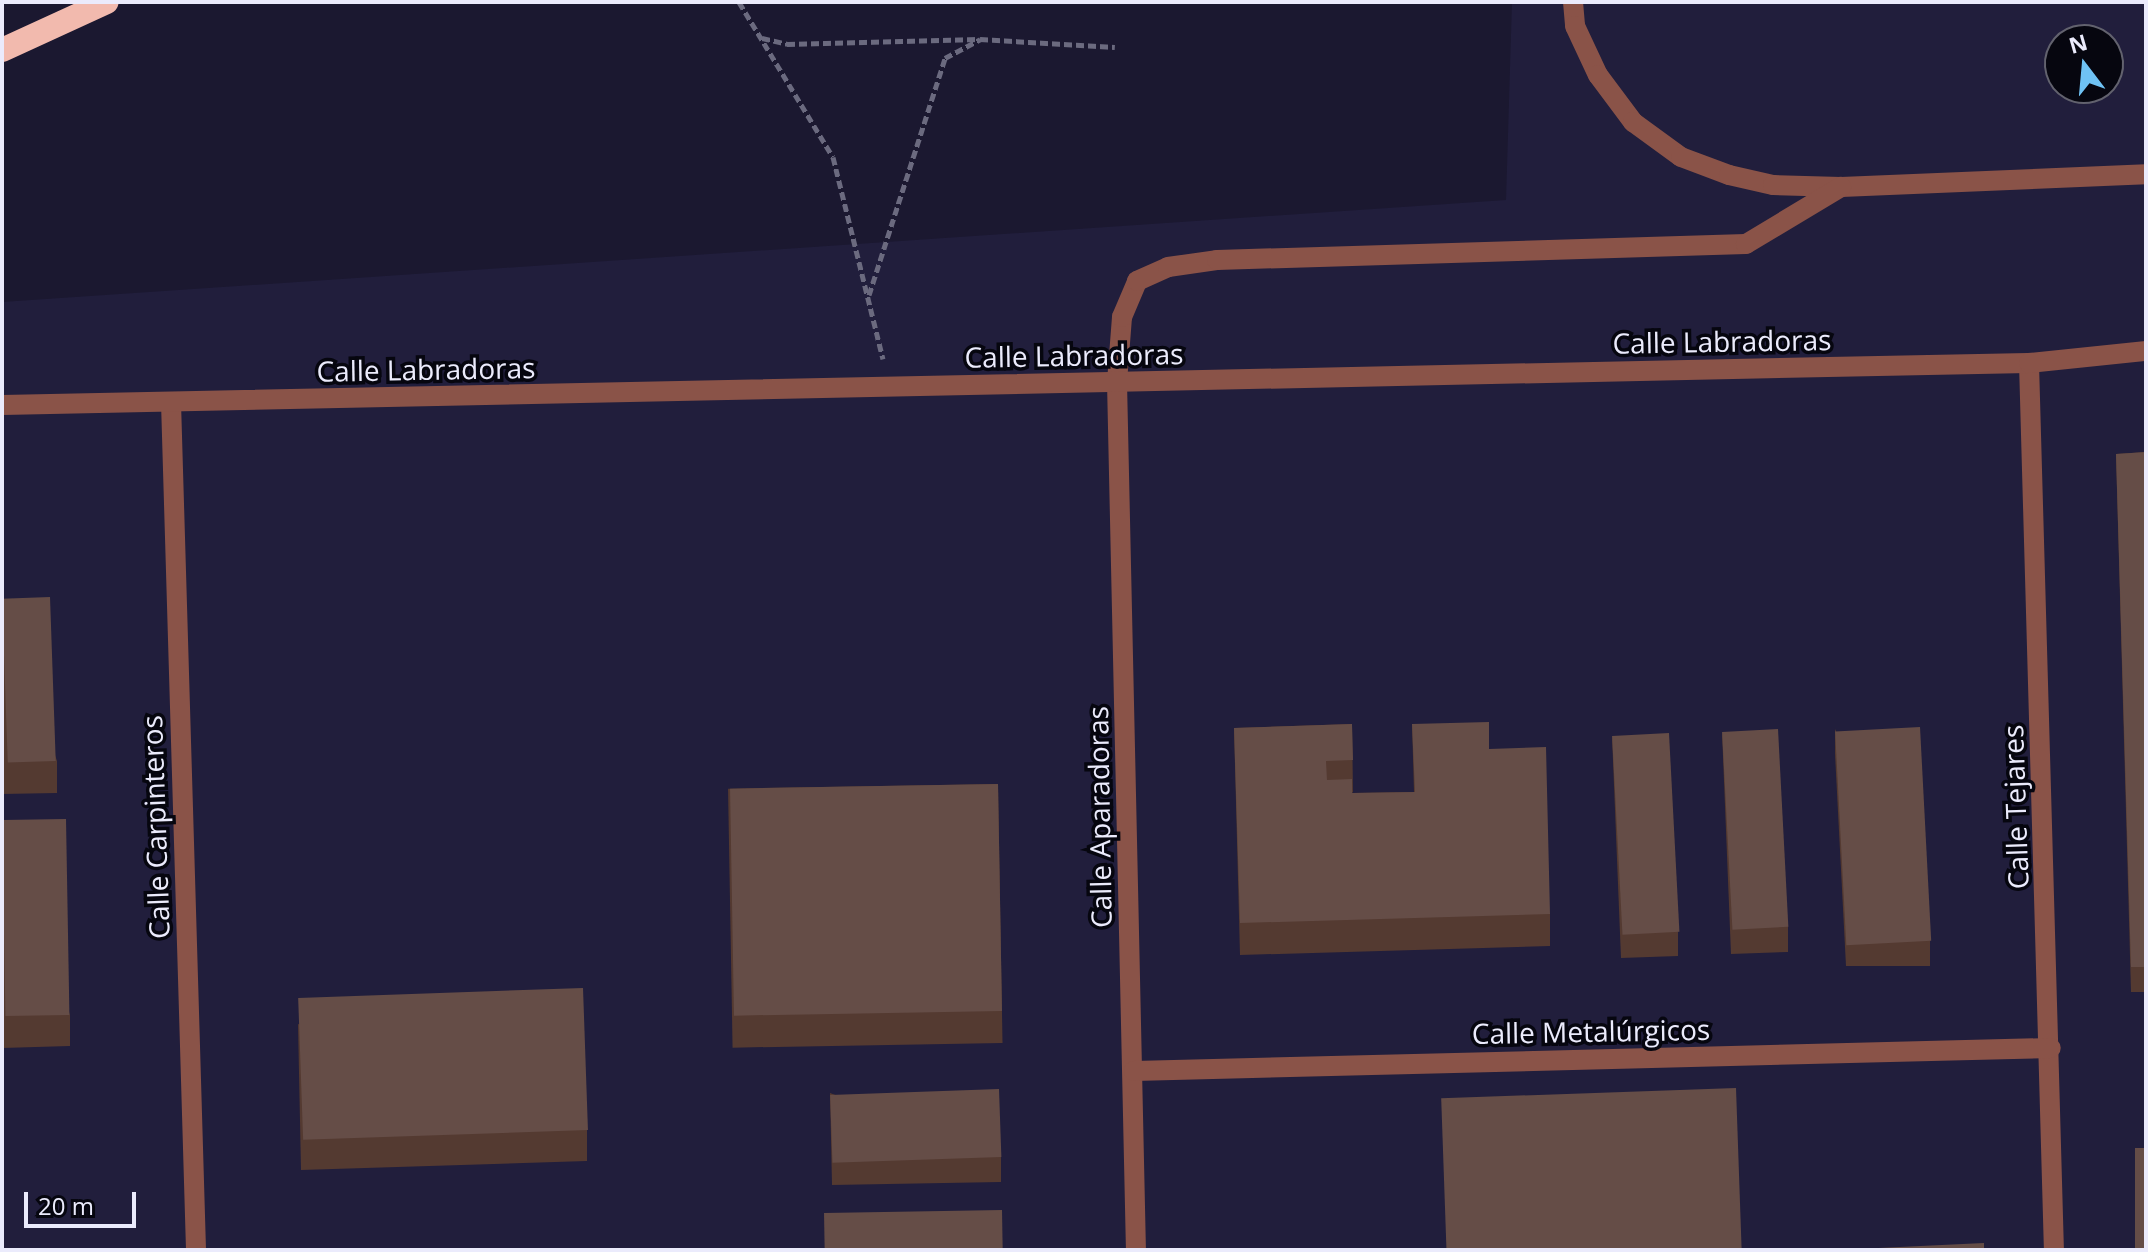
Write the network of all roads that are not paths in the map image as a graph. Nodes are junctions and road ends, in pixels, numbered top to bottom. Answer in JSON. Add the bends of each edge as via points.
{"nodes":[{"id":1,"x":107,"y":2,"type":"edge"},
{"id":2,"x":1573,"y":2,"type":"edge"},
{"id":3,"x":2,"y":50,"type":"edge"},
{"id":4,"x":2146,"y":174,"type":"edge"},
{"id":5,"x":1841,"y":187,"type":"junction"},
{"id":6,"x":2146,"y":351,"type":"edge"},
{"id":7,"x":2029,"y":363,"type":"junction"},
{"id":8,"x":1117,"y":382,"type":"junction"},
{"id":9,"x":171,"y":402,"type":"junction"},
{"id":10,"x":2,"y":405,"type":"edge"},
{"id":11,"x":2051,"y":1048,"type":"junction"},
{"id":12,"x":1134,"y":1071,"type":"junction"},
{"id":13,"x":196,"y":1250,"type":"edge"},
{"id":14,"x":1136,"y":1250,"type":"edge"},
{"id":15,"x":2054,"y":1250,"type":"edge"}],
"edges":[{"from":1,"to":3,"type":"highway"},
{"from":2,"to":5,"type":"street","via":[[1575,26],[1598,75],[1633,122],[1681,157],[1773,185]]},
{"from":4,"to":5,"type":"street"},
{"from":5,"to":8,"type":"street","name":"Calle Aparadoras","via":[[1746,244],[1217,260],[1168,267],[1137,281],[1122,317]]},
{"from":6,"to":7,"type":"street","name":"Calle Labradoras"},
{"from":7,"to":8,"type":"street","name":"Calle Labradoras"},
{"from":7,"to":11,"type":"street","name":"Calle Tejares"},
{"from":8,"to":9,"type":"street","name":"Calle Labradoras"},
{"from":8,"to":12,"type":"street","name":"Calle Aparadoras"},
{"from":9,"to":10,"type":"street","name":"Calle Labradoras"},
{"from":9,"to":13,"type":"street","name":"Calle Carpinteros"},
{"from":11,"to":12,"type":"street","name":"Calle Metalúrgicos"},
{"from":11,"to":15,"type":"street","name":"Calle Tejares"},
{"from":12,"to":14,"type":"street","name":"Calle Aparadoras"}]}
